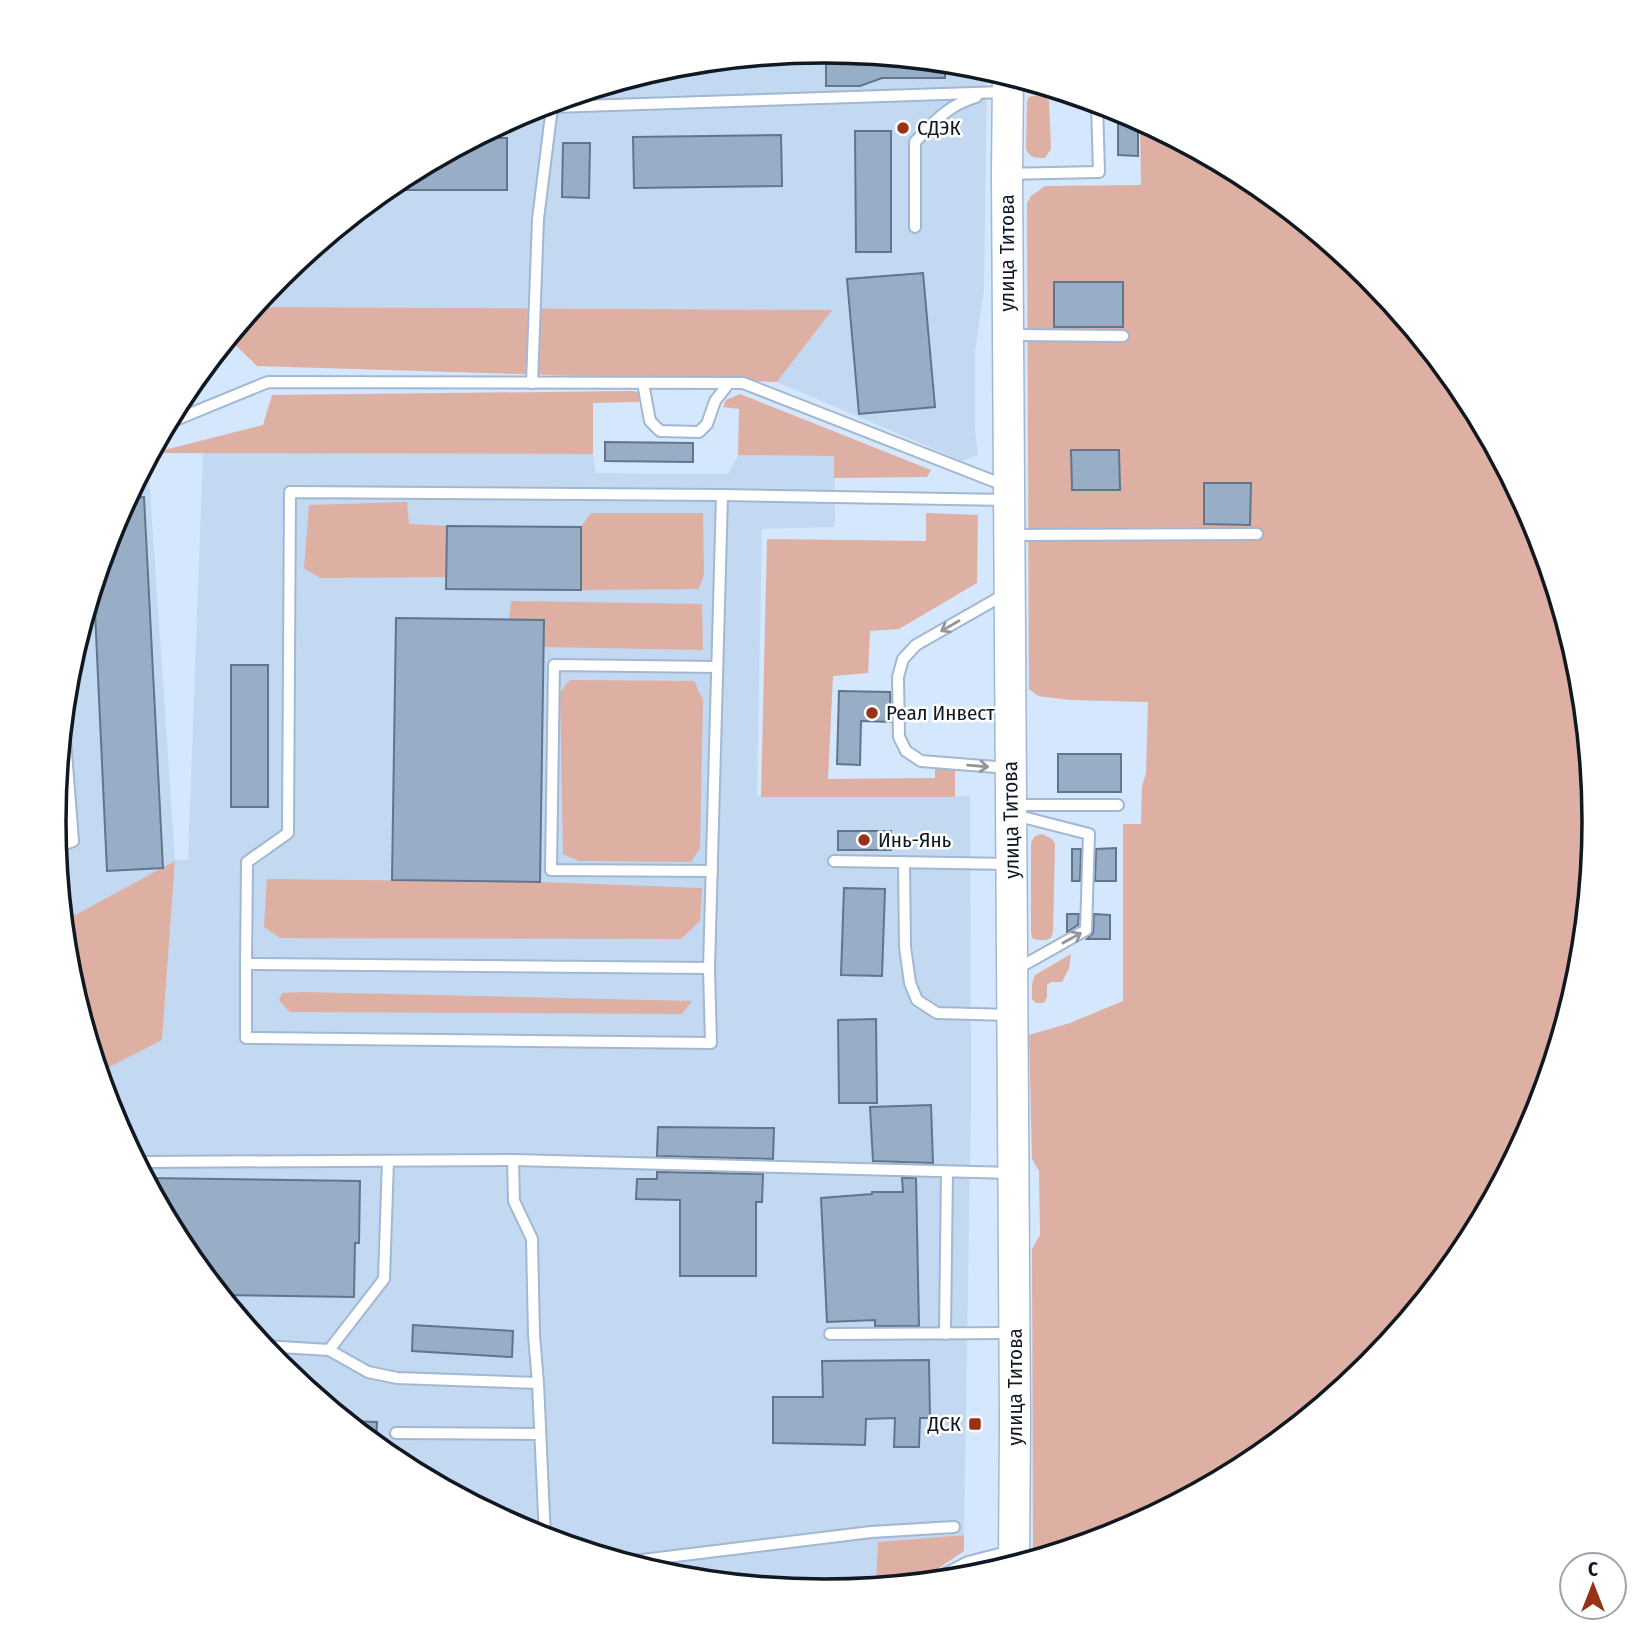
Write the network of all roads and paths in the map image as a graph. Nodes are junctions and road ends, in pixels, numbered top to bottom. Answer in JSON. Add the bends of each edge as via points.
{"nodes":[{"id":1,"x":1003,"y":87,"type":"edge"},
{"id":2,"x":573,"y":106,"type":"edge"},
{"id":3,"x":551,"y":114,"type":"edge"},
{"id":4,"x":1097,"y":114,"type":"edge"},
{"id":5,"x":1007,"y":174,"type":"junction"},
{"id":6,"x":915,"y":227,"type":"dead end"},
{"id":7,"x":1008,"y":335,"type":"junction"},
{"id":8,"x":1123,"y":336,"type":"dead end"},
{"id":9,"x":532,"y":383,"type":"junction"},
{"id":10,"x":643,"y":383,"type":"junction"},
{"id":11,"x":729,"y":383,"type":"junction"},
{"id":12,"x":184,"y":417,"type":"edge"},
{"id":13,"x":1009,"y":494,"type":"junction"},
{"id":14,"x":722,"y":495,"type":"junction"},
{"id":15,"x":1257,"y":534,"type":"dead end"},
{"id":16,"x":1009,"y":535,"type":"junction"},
{"id":17,"x":1010,"y":592,"type":"junction"},
{"id":18,"x":717,"y":667,"type":"junction"},
{"id":19,"x":1011,"y":768,"type":"junction"},
{"id":20,"x":68,"y":775,"type":"edge"},
{"id":21,"x":1118,"y":804,"type":"dead end"},
{"id":22,"x":1011,"y":809,"type":"junction"},
{"id":23,"x":67,"y":843,"type":"edge"},
{"id":24,"x":834,"y":861,"type":"dead end"},
{"id":25,"x":904,"y":862,"type":"junction"},
{"id":26,"x":1012,"y":864,"type":"junction"},
{"id":27,"x":712,"y":871,"type":"junction"},
{"id":28,"x":246,"y":964,"type":"junction"},
{"id":29,"x":709,"y":968,"type":"junction"},
{"id":30,"x":1013,"y":972,"type":"junction"},
{"id":31,"x":1013,"y":1015,"type":"junction"},
{"id":32,"x":513,"y":1160,"type":"junction"},
{"id":33,"x":388,"y":1161,"type":"junction"},
{"id":34,"x":148,"y":1162,"type":"edge"},
{"id":35,"x":947,"y":1172,"type":"junction"},
{"id":36,"x":1013,"y":1173,"type":"junction"},
{"id":37,"x":1014,"y":1333,"type":"junction"},
{"id":38,"x":830,"y":1334,"type":"dead end"},
{"id":39,"x":945,"y":1334,"type":"junction"},
{"id":40,"x":280,"y":1347,"type":"edge"},
{"id":41,"x":329,"y":1350,"type":"junction"},
{"id":42,"x":538,"y":1383,"type":"junction"},
{"id":43,"x":396,"y":1433,"type":"dead end"},
{"id":44,"x":540,"y":1434,"type":"junction"},
{"id":45,"x":544,"y":1525,"type":"edge"},
{"id":46,"x":954,"y":1527,"type":"dead end"},
{"id":47,"x":1014,"y":1555,"type":"edge"},
{"id":48,"x":653,"y":1559,"type":"edge"},
{"id":49,"x":993,"y":1559,"type":"edge"},
{"id":50,"x":960,"y":1566,"type":"edge"}],
"edges":[{"from":1,"to":2,"type":"lane"},
{"from":1,"to":5,"type":"main road","name":"улица Титова"},
{"from":1,"to":6,"type":"lane","via":[[940,115],[915,142]]},
{"from":3,"to":9,"type":"lane","via":[[538,219]]},
{"from":4,"to":5,"type":"lane","via":[[1099,172]]},
{"from":5,"to":7,"type":"main road","name":"улица Титова"},
{"from":7,"to":8,"type":"lane"},
{"from":7,"to":13,"type":"main road","name":"улица Титова"},
{"from":9,"to":10,"type":"lane"},
{"from":9,"to":12,"type":"lane","via":[[268,382]]},
{"from":10,"to":11,"type":"lane"},
{"from":10,"to":11,"type":"lane","via":[[650,421],[660,431],[699,432]]},
{"from":11,"to":13,"type":"lane","via":[[743,383]]},
{"from":13,"to":14,"type":"lane"},
{"from":13,"to":16,"type":"main road","name":"улица Титова"},
{"from":14,"to":18,"type":"lane"},
{"from":14,"to":28,"type":"lane","via":[[290,492],[288,833],[247,862]]},
{"from":15,"to":16,"type":"lane"},
{"from":16,"to":17,"type":"main road","name":"улица Титова"},
{"from":17,"to":19,"type":"main road","name":"улица Титова"},
{"from":17,"to":19,"type":"lane","one_way":true,"via":[[916,645],[903,659],[898,677],[899,737],[906,751],[921,761]]},
{"from":18,"to":27,"type":"lane"},
{"from":18,"to":27,"type":"lane","via":[[555,665],[551,870]]},
{"from":19,"to":22,"type":"main road","name":"улица Титова"},
{"from":20,"to":23,"type":"lane","via":[[73,841]]},
{"from":21,"to":22,"type":"lane"},
{"from":22,"to":26,"type":"main road","name":"улица Титова"},
{"from":30,"to":22,"type":"lane","one_way":true,"via":[[1086,930],[1088,834]]},
{"from":24,"to":25,"type":"lane"},
{"from":25,"to":26,"type":"lane"},
{"from":25,"to":31,"type":"lane","via":[[905,947],[917,1000],[937,1013]]},
{"from":26,"to":30,"type":"main road","name":"улица Титова"},
{"from":27,"to":29,"type":"lane"},
{"from":28,"to":29,"type":"lane"},
{"from":28,"to":29,"type":"lane","via":[[246,1038],[697,1043],[710,1043]]},
{"from":30,"to":31,"type":"main road","name":"улица Титова"},
{"from":31,"to":36,"type":"main road","name":"улица Титова"},
{"from":32,"to":33,"type":"lane"},
{"from":32,"to":35,"type":"lane"},
{"from":32,"to":42,"type":"lane","via":[[514,1201],[532,1239]]},
{"from":33,"to":34,"type":"lane"},
{"from":33,"to":41,"type":"lane","via":[[384,1279]]},
{"from":35,"to":36,"type":"lane"},
{"from":35,"to":39,"type":"lane"},
{"from":36,"to":37,"type":"main road","name":"улица Титова"},
{"from":37,"to":39,"type":"lane"},
{"from":37,"to":47,"type":"main road","name":"улица Титова"},
{"from":38,"to":39,"type":"lane"},
{"from":40,"to":41,"type":"lane"},
{"from":41,"to":42,"type":"lane","via":[[368,1372],[397,1378]]},
{"from":42,"to":44,"type":"lane"},
{"from":43,"to":44,"type":"lane"},
{"from":44,"to":45,"type":"lane"},
{"from":46,"to":48,"type":"lane","via":[[871,1532]]},
{"from":49,"to":50,"type":"lane"}]}
